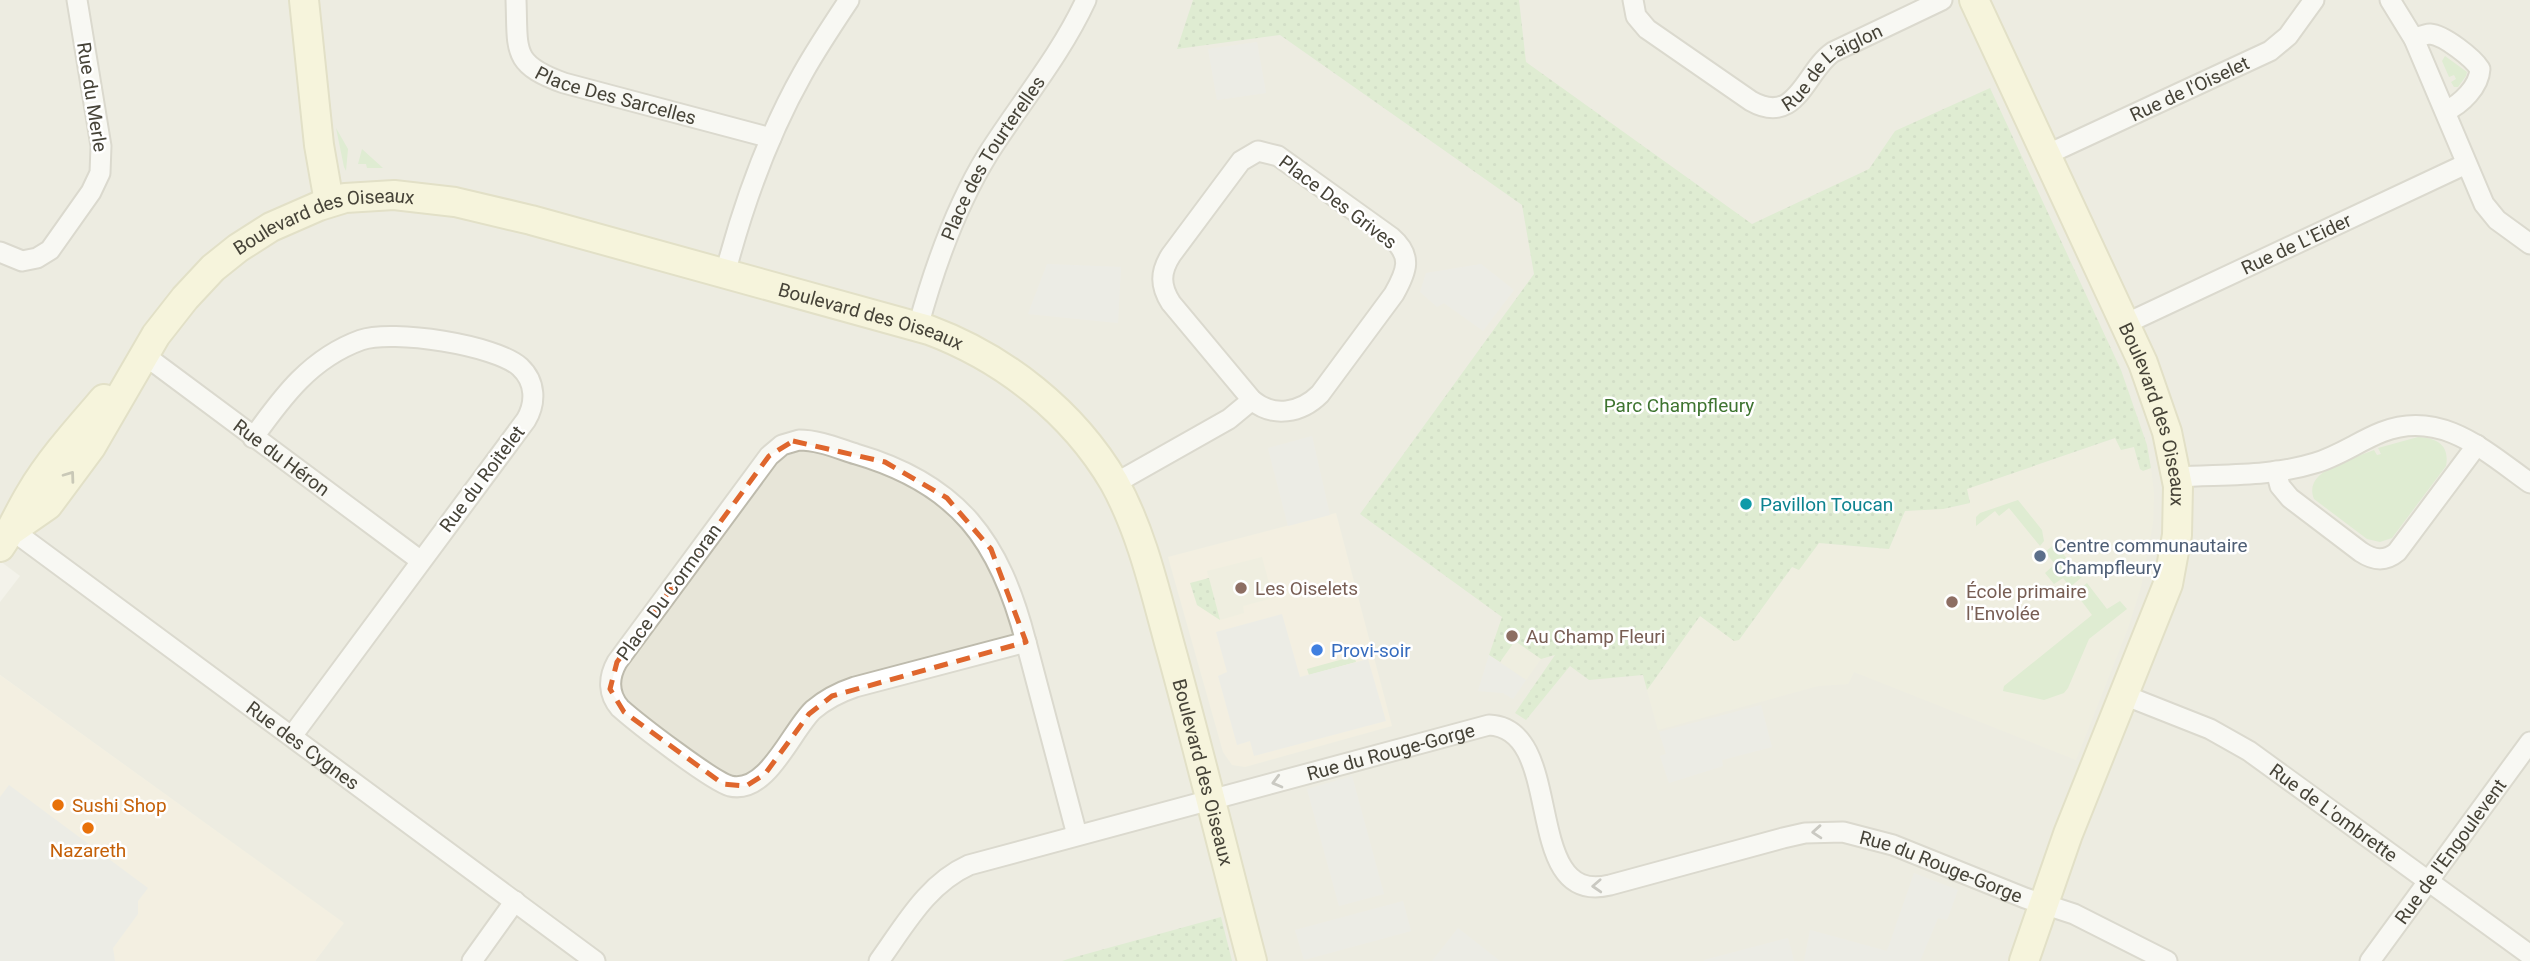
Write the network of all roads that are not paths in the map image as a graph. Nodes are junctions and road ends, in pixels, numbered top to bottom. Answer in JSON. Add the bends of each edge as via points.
{"nodes":[{"id":1,"x":77,"y":0,"type":"edge"},
{"id":2,"x":304,"y":0,"type":"edge"},
{"id":3,"x":516,"y":0,"type":"edge"},
{"id":4,"x":849,"y":0,"type":"edge"},
{"id":5,"x":1086,"y":0,"type":"edge"},
{"id":6,"x":1633,"y":0,"type":"edge"},
{"id":7,"x":1942,"y":0,"type":"edge"},
{"id":8,"x":1974,"y":0,"type":"edge"},
{"id":9,"x":2314,"y":0,"type":"edge"},
{"id":10,"x":2390,"y":0,"type":"edge"},
{"id":11,"x":2414,"y":39,"type":"junction"},
{"id":12,"x":2446,"y":111,"type":"junction"},
{"id":13,"x":771,"y":138,"type":"junction"},
{"id":14,"x":2046,"y":155,"type":"junction"},
{"id":15,"x":2466,"y":164,"type":"junction"},
{"id":16,"x":329,"y":202,"type":"junction"},
{"id":17,"x":2530,"y":244,"type":"edge"},
{"id":18,"x":0,"y":252,"type":"edge"},
{"id":19,"x":725,"y":274,"type":"junction"},
{"id":20,"x":2125,"y":324,"type":"junction"},
{"id":21,"x":918,"y":327,"type":"junction"},
{"id":22,"x":143,"y":354,"type":"junction"},
{"id":23,"x":1252,"y":400,"type":"junction"},
{"id":24,"x":253,"y":438,"type":"junction"},
{"id":25,"x":2477,"y":445,"type":"junction"},
{"id":26,"x":2276,"y":471,"type":"junction"},
{"id":27,"x":2177,"y":477,"type":"junction"},
{"id":28,"x":2530,"y":483,"type":"edge"},
{"id":29,"x":1114,"y":484,"type":"junction"},
{"id":30,"x":6,"y":538,"type":"edge"},
{"id":31,"x":421,"y":561,"type":"junction"},
{"id":32,"x":1026,"y":642,"type":"junction"},
{"id":33,"x":2124,"y":695,"type":"junction"},
{"id":34,"x":292,"y":736,"type":"junction"},
{"id":35,"x":2530,"y":742,"type":"edge"},
{"id":36,"x":1210,"y":800,"type":"junction"},
{"id":37,"x":1077,"y":835,"type":"junction"},
{"id":38,"x":2428,"y":882,"type":"junction"},
{"id":39,"x":515,"y":901,"type":"junction"},
{"id":40,"x":2044,"y":905,"type":"junction"},
{"id":41,"x":2530,"y":956,"type":"edge"},
{"id":42,"x":471,"y":961,"type":"edge"},
{"id":43,"x":595,"y":961,"type":"edge"},
{"id":44,"x":879,"y":961,"type":"edge"},
{"id":45,"x":1252,"y":961,"type":"edge"},
{"id":46,"x":2024,"y":961,"type":"edge"},
{"id":47,"x":2167,"y":961,"type":"edge"},
{"id":48,"x":2370,"y":961,"type":"edge"}],
"edges":[{"from":1,"to":18,"type":"street","name":"Rue du Merle","via":[[101,145],[100,173],[50,250],[22,261]]},
{"from":2,"to":16,"type":"street"},
{"from":3,"to":13,"type":"street","name":"Place Des Sarcelles","via":[[520,53],[534,71]]},
{"from":4,"to":13,"type":"street","via":[[803,73]]},
{"from":5,"to":21,"type":"street","name":"Place des Tourterelles","via":[[1053,61],[971,184]]},
{"from":6,"to":7,"type":"street","name":"Rue de L'aiglon","via":[[1636,16],[1647,29],[1751,101],[1774,107],[1797,97],[1833,52]]},
{"from":8,"to":14,"type":"street","name":"Boulevard des Oiseaux"},
{"from":9,"to":14,"type":"street","name":"Rue de l'Oiselet","via":[[2286,38],[2270,51]]},
{"from":10,"to":11,"type":"street"},
{"from":11,"to":12,"type":"street"},
{"from":11,"to":12,"type":"street","via":[[2427,34],[2439,37],[2480,69],[2479,79],[2464,99]]},
{"from":12,"to":15,"type":"street"},
{"from":13,"to":19,"type":"street"},
{"from":14,"to":20,"type":"street","name":"Boulevard des Oiseaux"},
{"from":15,"to":17,"type":"street","via":[[2490,212]]},
{"from":15,"to":20,"type":"street","name":"Rue de L'Eider"},
{"from":16,"to":19,"type":"street","name":"Boulevard des Oiseaux","via":[[394,195],[455,202]]},
{"from":16,"to":22,"type":"street","name":"Boulevard des Oiseaux","via":[[271,227],[223,260],[185,298]]},
{"from":19,"to":21,"type":"street","name":"Boulevard des Oiseaux"},
{"from":20,"to":27,"type":"street","name":"Boulevard des Oiseaux","via":[[2156,398]]},
{"from":21,"to":29,"type":"street","name":"Boulevard des Oiseaux","via":[[982,354],[1029,386],[1074,430]]},
{"from":22,"to":24,"type":"street","name":"Rue du Héron"},
{"from":22,"to":30,"type":"street","name":"Boulevard des Oiseaux","via":[[59,453]]},
{"from":23,"to":23,"type":"street","name":"Place Des Grives","via":[[1276,412],[1294,410],[1314,400],[1394,294],[1406,268],[1402,248],[1391,237],[1285,160],[1265,151],[1241,160],[1171,255],[1162,276],[1171,303]]},
{"from":23,"to":29,"type":"street","via":[[1230,419]]},
{"from":24,"to":31,"type":"street","name":"Rue du Héron"},
{"from":24,"to":31,"type":"street","name":"Rue du Roitelet","via":[[304,373],[364,339],[418,337],[515,363],[531,383],[530,414]]},
{"from":25,"to":26,"type":"street","via":[[2441,427],[2405,425],[2371,436],[2318,463]]},
{"from":25,"to":26,"type":"street","via":[[2397,552],[2383,559],[2368,557],[2290,498]]},
{"from":25,"to":28,"type":"street"},
{"from":26,"to":27,"type":"street"},
{"from":27,"to":33,"type":"street","name":"Boulevard des Oiseaux","via":[[2177,536],[2171,573]]},
{"from":29,"to":36,"type":"street","name":"Boulevard des Oiseaux","via":[[1148,568]]},
{"from":30,"to":34,"type":"street","name":"Rue des Cygnes"},
{"from":31,"to":34,"type":"street","name":"Rue du Roitelet"},
{"from":32,"to":32,"type":"street","name":"Place Du Cormoran","via":[[991,549],[947,498],[885,462],[799,440],[782,445],[769,456],[617,662],[610,689],[625,712],[716,779],[740,787],[761,778],[809,714],[832,696]]},
{"from":32,"to":37,"type":"street","name":"Place Du Cormoran"},
{"from":33,"to":38,"type":"street","name":"Rue de L'ombrette","via":[[2210,729],[2249,751]]},
{"from":33,"to":40,"type":"street","name":"Boulevard des Oiseaux"},
{"from":34,"to":39,"type":"street","name":"Rue des Cygnes"},
{"from":35,"to":38,"type":"street","name":"Rue de l'Engoulevent"},
{"from":36,"to":37,"type":"street","name":"Rue du Rouge-Gorge"},
{"from":40,"to":36,"type":"street","name":"Rue du Rouge-Gorge","one_way":true,"via":[[1893,845],[1834,831],[1805,833],[1610,885],[1584,887],[1567,874],[1557,858],[1528,753],[1512,734],[1493,725]]},
{"from":36,"to":45,"type":"street","name":"Boulevard des Oiseaux"},
{"from":37,"to":44,"type":"street","name":"Rue du Rouge-Gorge","via":[[977,863],[948,877],[925,898]]},
{"from":38,"to":41,"type":"street","name":"Rue de L'ombrette"},
{"from":38,"to":48,"type":"street","name":"Rue de l'Engoulevent"},
{"from":39,"to":42,"type":"street"},
{"from":39,"to":43,"type":"street","name":"Rue des Cygnes"},
{"from":40,"to":46,"type":"street","name":"Boulevard des Oiseaux"},
{"from":40,"to":47,"type":"street","via":[[2086,919]]}]}
